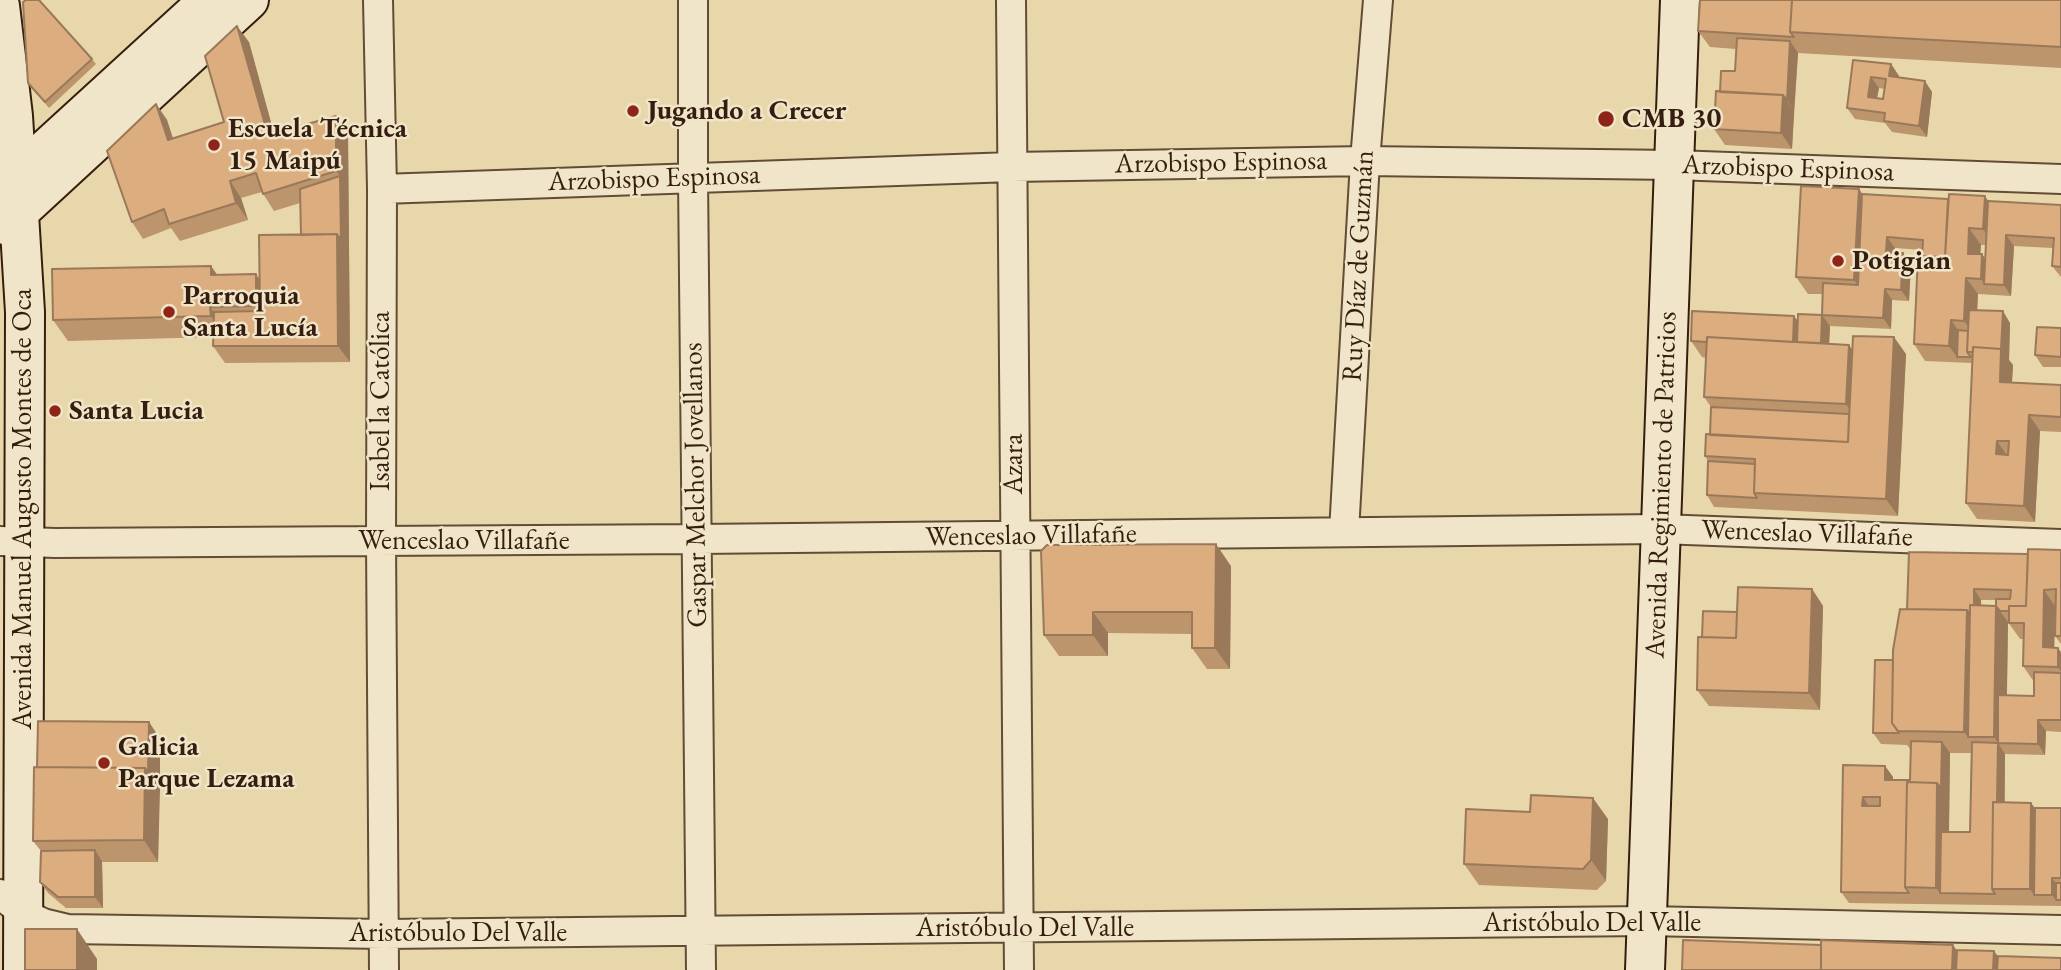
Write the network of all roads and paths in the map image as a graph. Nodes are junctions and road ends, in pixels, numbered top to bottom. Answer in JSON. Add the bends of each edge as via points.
{"nodes":[{"id":1,"x":209,"y":0,"type":"edge"},
{"id":2,"x":249,"y":0,"type":"edge"},
{"id":3,"x":378,"y":0,"type":"edge"},
{"id":4,"x":693,"y":0,"type":"edge"},
{"id":5,"x":1011,"y":0,"type":"edge"},
{"id":6,"x":1378,"y":0,"type":"edge"},
{"id":7,"x":1680,"y":0,"type":"edge"},
{"id":8,"x":0,"y":6,"type":"edge"},
{"id":9,"x":1365,"y":161,"type":"junction"},
{"id":10,"x":1674,"y":165,"type":"junction"},
{"id":11,"x":1012,"y":167,"type":"junction"},
{"id":12,"x":693,"y":178,"type":"junction"},
{"id":13,"x":2061,"y":179,"type":"edge"},
{"id":14,"x":382,"y":189,"type":"junction"},
{"id":15,"x":10,"y":223,"type":"edge"},
{"id":16,"x":1660,"y":529,"type":"junction"},
{"id":17,"x":1344,"y":532,"type":"junction"},
{"id":18,"x":1014,"y":536,"type":"junction"},
{"id":19,"x":697,"y":539,"type":"junction"},
{"id":20,"x":13,"y":541,"type":"edge"},
{"id":21,"x":381,"y":541,"type":"junction"},
{"id":22,"x":2061,"y":544,"type":"edge"},
{"id":23,"x":12,"y":904,"type":"edge"},
{"id":24,"x":1647,"y":921,"type":"junction"},
{"id":25,"x":1018,"y":929,"type":"junction"},
{"id":26,"x":700,"y":930,"type":"junction"},
{"id":27,"x":2061,"y":930,"type":"edge"},
{"id":28,"x":384,"y":934,"type":"junction"},
{"id":29,"x":23,"y":970,"type":"edge"},
{"id":30,"x":384,"y":970,"type":"edge"},
{"id":31,"x":701,"y":970,"type":"edge"},
{"id":32,"x":1019,"y":970,"type":"edge"},
{"id":33,"x":1645,"y":970,"type":"edge"}],
"edges":[{"from":1,"to":15,"type":"main road","via":[[47,148]]},
{"from":2,"to":15,"type":"main road"},
{"from":3,"to":14,"type":"street","name":"Isabel la Católica"},
{"from":4,"to":12,"type":"street","name":"Gaspar Melchor Jovellanos"},
{"from":5,"to":11,"type":"street","name":"Azara"},
{"from":6,"to":9,"type":"street","name":"Ruy Díaz de Guzmán"},
{"from":7,"to":10,"type":"main road","name":"Avenida Regimiento de Patricios"},
{"from":8,"to":15,"type":"main road","name":"Avenida Manuel Augusto Montes de Oca","via":[[13,116]]},
{"from":9,"to":10,"type":"street","name":"Arzobispo Espinosa"},
{"from":9,"to":11,"type":"street","name":"Arzobispo Espinosa"},
{"from":9,"to":17,"type":"street","name":"Ruy Díaz de Guzmán"},
{"from":10,"to":13,"type":"street","name":"Arzobispo Espinosa"},
{"from":10,"to":16,"type":"main road","name":"Avenida Regimiento de Patricios"},
{"from":11,"to":12,"type":"street","name":"Arzobispo Espinosa"},
{"from":11,"to":18,"type":"street","name":"Azara"},
{"from":12,"to":14,"type":"street","name":"Arzobispo Espinosa"},
{"from":12,"to":19,"type":"street","name":"Gaspar Melchor Jovellanos"},
{"from":14,"to":21,"type":"street","name":"Isabel la Católica"},
{"from":15,"to":20,"type":"main road","name":"Avenida Manuel Augusto Montes de Oca","via":[[25,312]]},
{"from":16,"to":17,"type":"street","name":"Wenceslao Villafañe"},
{"from":16,"to":22,"type":"street","name":"Wenceslao Villafañe"},
{"from":16,"to":24,"type":"main road","name":"Avenida Regimiento de Patricios"},
{"from":17,"to":18,"type":"street","name":"Wenceslao Villafañe"},
{"from":18,"to":19,"type":"street","name":"Wenceslao Villafañe"},
{"from":18,"to":25,"type":"street","name":"Azara"},
{"from":19,"to":21,"type":"street","name":"Wenceslao Villafañe"},
{"from":19,"to":26,"type":"street","name":"Gaspar Melchor Jovellanos"},
{"from":20,"to":21,"type":"street","name":"Wenceslao Villafañe"},
{"from":20,"to":23,"type":"main road","name":"Avenida Manuel Augusto Montes de Oca"},
{"from":21,"to":28,"type":"street","name":"Isabel la Católica"},
{"from":23,"to":28,"type":"street","name":"Aristóbulo Del Valle","via":[[43,923],[68,929]]},
{"from":23,"to":29,"type":"main road","name":"Avenida Manuel Augusto Montes de Oca"},
{"from":24,"to":25,"type":"street","name":"Aristóbulo Del Valle"},
{"from":24,"to":27,"type":"street","name":"Aristóbulo Del Valle"},
{"from":24,"to":33,"type":"main road","name":"Avenida Regimiento de Patricios"},
{"from":25,"to":26,"type":"street","name":"Aristóbulo Del Valle"},
{"from":25,"to":32,"type":"street","name":"Azara"},
{"from":26,"to":28,"type":"street","name":"Aristóbulo Del Valle"},
{"from":26,"to":31,"type":"street","name":"Gaspar Melchor Jovellanos"},
{"from":28,"to":30,"type":"street","name":"Isabel la Católica"}]}
